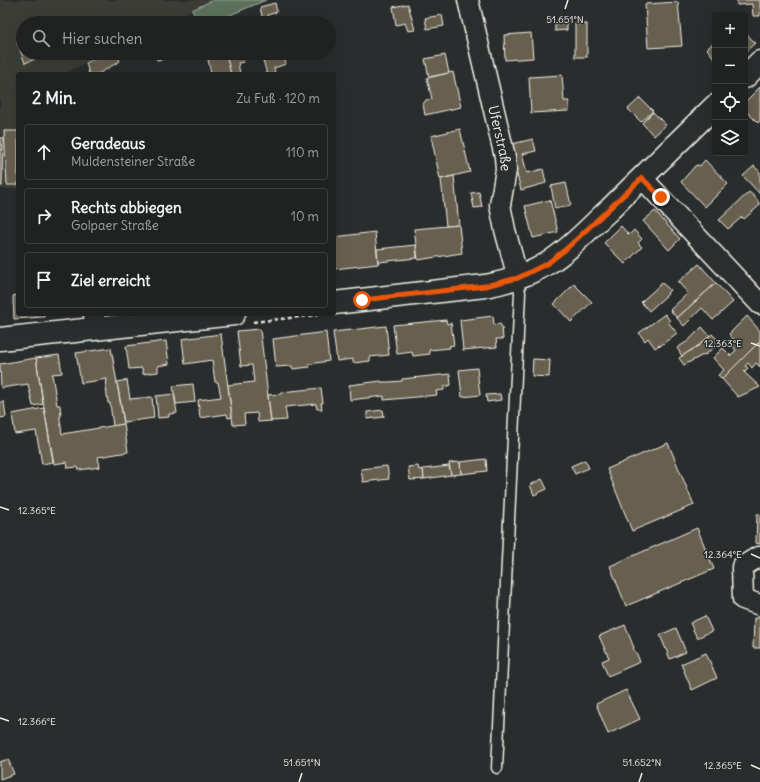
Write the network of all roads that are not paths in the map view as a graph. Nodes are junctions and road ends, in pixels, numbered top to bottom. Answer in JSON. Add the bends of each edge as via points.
{"nodes":[{"id":1,"x":468,"y":0,"type":"edge"},
{"id":2,"x":760,"y":62,"type":"edge"},
{"id":3,"x":748,"y":74,"type":"edge"},
{"id":4,"x":712,"y":109,"type":"edge"},
{"id":5,"x":642,"y":178,"type":"junction"},
{"id":6,"x":518,"y":278,"type":"junction"},
{"id":7,"x":336,"y":303,"type":"edge"},
{"id":8,"x":760,"y":304,"type":"edge"},
{"id":9,"x":199,"y":316,"type":"edge"},
{"id":10,"x":94,"y":322,"type":"edge"},
{"id":11,"x":0,"y":339,"type":"edge"},
{"id":12,"x":760,"y":557,"type":"edge"},
{"id":13,"x":760,"y":605,"type":"edge"},
{"id":14,"x":497,"y":768,"type":"dead end"}],
"edges":[{"from":1,"to":6,"type":"street","name":"Uferstraße","via":[[505,157],[506,170],[500,205]]},
{"from":2,"to":3,"type":"main road"},
{"from":4,"to":5,"type":"main road"},
{"from":5,"to":6,"type":"main road","via":[[566,249],[548,263]]},
{"from":5,"to":8,"type":"street"},
{"from":6,"to":7,"type":"main road","via":[[485,286]]},
{"from":6,"to":14,"type":"lane","via":[[520,293],[516,394]]},
{"from":9,"to":10,"type":"main road"},
{"from":10,"to":11,"type":"main road"},
{"from":12,"to":13,"type":"street","via":[[742,567],[743,599]]}]}
